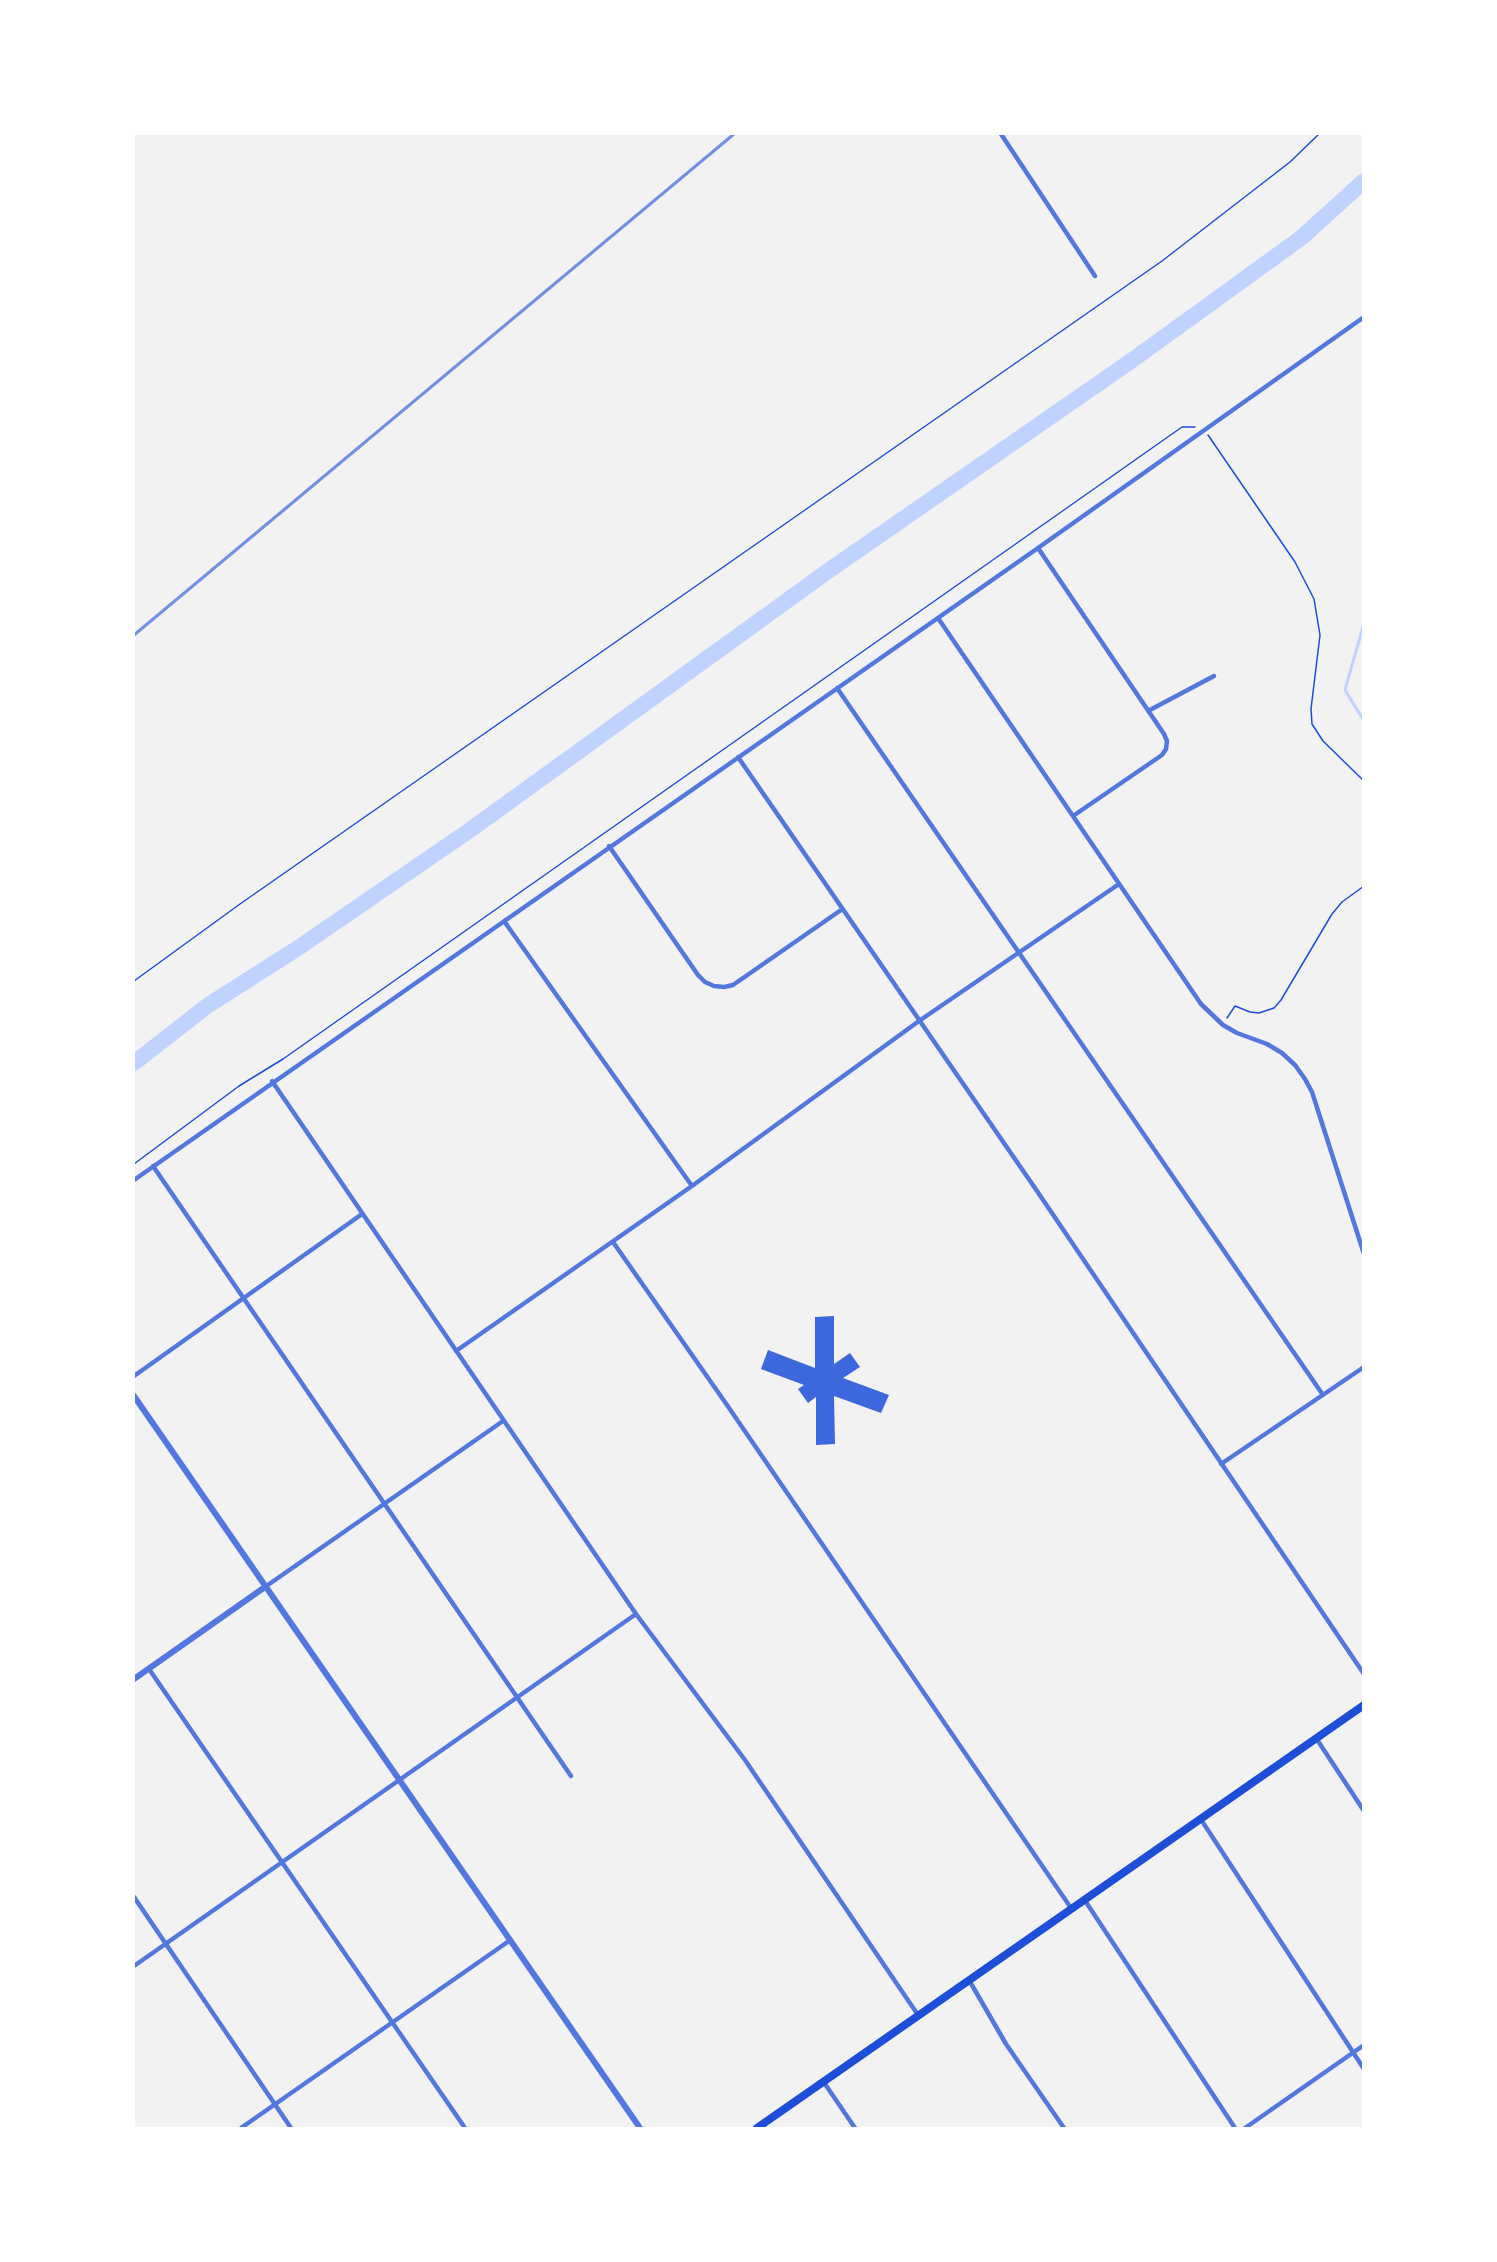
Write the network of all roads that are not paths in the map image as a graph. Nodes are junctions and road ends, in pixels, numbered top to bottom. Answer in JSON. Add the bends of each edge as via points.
{"nodes":[{"id":1,"x":1001,"y":134,"type":"edge"},
{"id":2,"x":1095,"y":276,"type":"dead end"},
{"id":3,"x":1364,"y":317,"type":"edge"},
{"id":4,"x":1038,"y":548,"type":"junction"},
{"id":5,"x":938,"y":618,"type":"junction"},
{"id":6,"x":1214,"y":676,"type":"dead end"},
{"id":7,"x":837,"y":688,"type":"junction"},
{"id":8,"x":1148,"y":711,"type":"junction"},
{"id":9,"x":738,"y":757,"type":"junction"},
{"id":10,"x":1073,"y":816,"type":"junction"},
{"id":11,"x":609,"y":846,"type":"junction"},
{"id":12,"x":1119,"y":884,"type":"junction"},
{"id":13,"x":842,"y":910,"type":"junction"},
{"id":14,"x":504,"y":921,"type":"junction"},
{"id":15,"x":1019,"y":952,"type":"junction"},
{"id":16,"x":919,"y":1022,"type":"junction"},
{"id":17,"x":272,"y":1081,"type":"junction"},
{"id":18,"x":153,"y":1166,"type":"junction"},
{"id":19,"x":134,"y":1180,"type":"edge"},
{"id":20,"x":692,"y":1186,"type":"junction"},
{"id":21,"x":363,"y":1214,"type":"junction"},
{"id":22,"x":613,"y":1242,"type":"junction"},
{"id":23,"x":1364,"y":1254,"type":"edge"},
{"id":24,"x":244,"y":1299,"type":"junction"},
{"id":25,"x":456,"y":1351,"type":"junction"},
{"id":26,"x":1364,"y":1367,"type":"edge"},
{"id":27,"x":134,"y":1376,"type":"edge"},
{"id":28,"x":1323,"y":1395,"type":"junction"},
{"id":29,"x":134,"y":1396,"type":"edge"},
{"id":30,"x":503,"y":1421,"type":"junction"},
{"id":31,"x":1221,"y":1464,"type":"junction"},
{"id":32,"x":384,"y":1504,"type":"junction"},
{"id":33,"x":265,"y":1587,"type":"junction"},
{"id":34,"x":636,"y":1614,"type":"junction"},
{"id":35,"x":148,"y":1669,"type":"junction"},
{"id":36,"x":1364,"y":1674,"type":"edge"},
{"id":37,"x":134,"y":1679,"type":"edge"},
{"id":38,"x":516,"y":1697,"type":"junction"},
{"id":39,"x":1364,"y":1705,"type":"edge"},
{"id":40,"x":1316,"y":1737,"type":"junction"},
{"id":41,"x":571,"y":1776,"type":"dead end"},
{"id":42,"x":398,"y":1781,"type":"junction"},
{"id":43,"x":1364,"y":1811,"type":"edge"},
{"id":44,"x":1200,"y":1818,"type":"junction"},
{"id":45,"x":282,"y":1862,"type":"junction"},
{"id":46,"x":134,"y":1897,"type":"edge"},
{"id":47,"x":1084,"y":1899,"type":"junction"},
{"id":48,"x":1071,"y":1908,"type":"junction"},
{"id":49,"x":509,"y":1941,"type":"junction"},
{"id":50,"x":165,"y":1943,"type":"junction"},
{"id":51,"x":134,"y":1966,"type":"edge"},
{"id":52,"x":969,"y":1980,"type":"junction"},
{"id":53,"x":918,"y":2015,"type":"junction"},
{"id":54,"x":393,"y":2024,"type":"junction"},
{"id":55,"x":1364,"y":2045,"type":"edge"},
{"id":56,"x":1353,"y":2053,"type":"junction"},
{"id":57,"x":1364,"y":2069,"type":"edge"},
{"id":58,"x":823,"y":2081,"type":"junction"},
{"id":59,"x":275,"y":2104,"type":"junction"},
{"id":60,"x":241,"y":2128,"type":"edge"},
{"id":61,"x":291,"y":2128,"type":"edge"},
{"id":62,"x":465,"y":2128,"type":"edge"},
{"id":63,"x":640,"y":2128,"type":"edge"},
{"id":64,"x":757,"y":2128,"type":"edge"},
{"id":65,"x":855,"y":2128,"type":"edge"},
{"id":66,"x":1064,"y":2128,"type":"edge"},
{"id":67,"x":1236,"y":2128,"type":"edge"},
{"id":68,"x":1245,"y":2128,"type":"edge"}],
"edges":[{"from":1,"to":2,"type":"street"},
{"from":3,"to":4,"type":"street"},
{"from":4,"to":5,"type":"street"},
{"from":4,"to":8,"type":"street"},
{"from":5,"to":7,"type":"street"},
{"from":5,"to":10,"type":"street"},
{"from":6,"to":8,"type":"street"},
{"from":7,"to":9,"type":"street"},
{"from":7,"to":15,"type":"street"},
{"from":8,"to":10,"type":"street","via":[[1164,734],[1167,746],[1162,755]]},
{"from":9,"to":11,"type":"street"},
{"from":9,"to":13,"type":"street"},
{"from":10,"to":12,"type":"street"},
{"from":11,"to":13,"type":"street","via":[[698,975],[714,986],[733,985]]},
{"from":11,"to":14,"type":"street"},
{"from":12,"to":15,"type":"street"},
{"from":12,"to":23,"type":"street","via":[[1201,1004],[1223,1025],[1275,1048],[1305,1078]]},
{"from":13,"to":16,"type":"street"},
{"from":14,"to":17,"type":"street"},
{"from":14,"to":20,"type":"street"},
{"from":15,"to":16,"type":"street"},
{"from":15,"to":28,"type":"street"},
{"from":16,"to":20,"type":"street"},
{"from":16,"to":31,"type":"street"},
{"from":17,"to":18,"type":"street"},
{"from":17,"to":21,"type":"street"},
{"from":18,"to":19,"type":"street"},
{"from":18,"to":24,"type":"street"},
{"from":20,"to":22,"type":"street"},
{"from":21,"to":24,"type":"street"},
{"from":21,"to":25,"type":"street"},
{"from":22,"to":25,"type":"street"},
{"from":22,"to":48,"type":"street"},
{"from":24,"to":27,"type":"street"},
{"from":24,"to":32,"type":"street"},
{"from":25,"to":30,"type":"street"},
{"from":26,"to":28,"type":"street"},
{"from":28,"to":31,"type":"street"},
{"from":29,"to":33,"type":"street"},
{"from":30,"to":32,"type":"street"},
{"from":30,"to":34,"type":"street"},
{"from":31,"to":36,"type":"street"},
{"from":32,"to":33,"type":"street"},
{"from":32,"to":38,"type":"street"},
{"from":33,"to":35,"type":"street"},
{"from":33,"to":42,"type":"street"},
{"from":34,"to":38,"type":"street"},
{"from":34,"to":53,"type":"street","via":[[745,1760]]},
{"from":35,"to":37,"type":"street"},
{"from":35,"to":45,"type":"street"},
{"from":38,"to":41,"type":"street"},
{"from":38,"to":42,"type":"street"},
{"from":39,"to":40,"type":"main road"},
{"from":40,"to":43,"type":"street"},
{"from":40,"to":44,"type":"main road"},
{"from":42,"to":45,"type":"street"},
{"from":42,"to":49,"type":"street"},
{"from":44,"to":47,"type":"main road"},
{"from":44,"to":56,"type":"street"},
{"from":45,"to":50,"type":"street"},
{"from":45,"to":54,"type":"street"},
{"from":46,"to":50,"type":"street"},
{"from":47,"to":48,"type":"main road"},
{"from":47,"to":67,"type":"street"},
{"from":48,"to":52,"type":"main road"},
{"from":49,"to":54,"type":"street"},
{"from":49,"to":63,"type":"street"},
{"from":50,"to":51,"type":"street"},
{"from":50,"to":59,"type":"street"},
{"from":52,"to":53,"type":"main road"},
{"from":52,"to":66,"type":"street","via":[[1006,2044]]},
{"from":53,"to":58,"type":"main road"},
{"from":54,"to":59,"type":"street"},
{"from":54,"to":62,"type":"street"},
{"from":55,"to":56,"type":"street"},
{"from":56,"to":57,"type":"street"},
{"from":56,"to":68,"type":"street"},
{"from":58,"to":64,"type":"main road"},
{"from":58,"to":65,"type":"street"},
{"from":59,"to":60,"type":"street"},
{"from":59,"to":61,"type":"street"}]}
